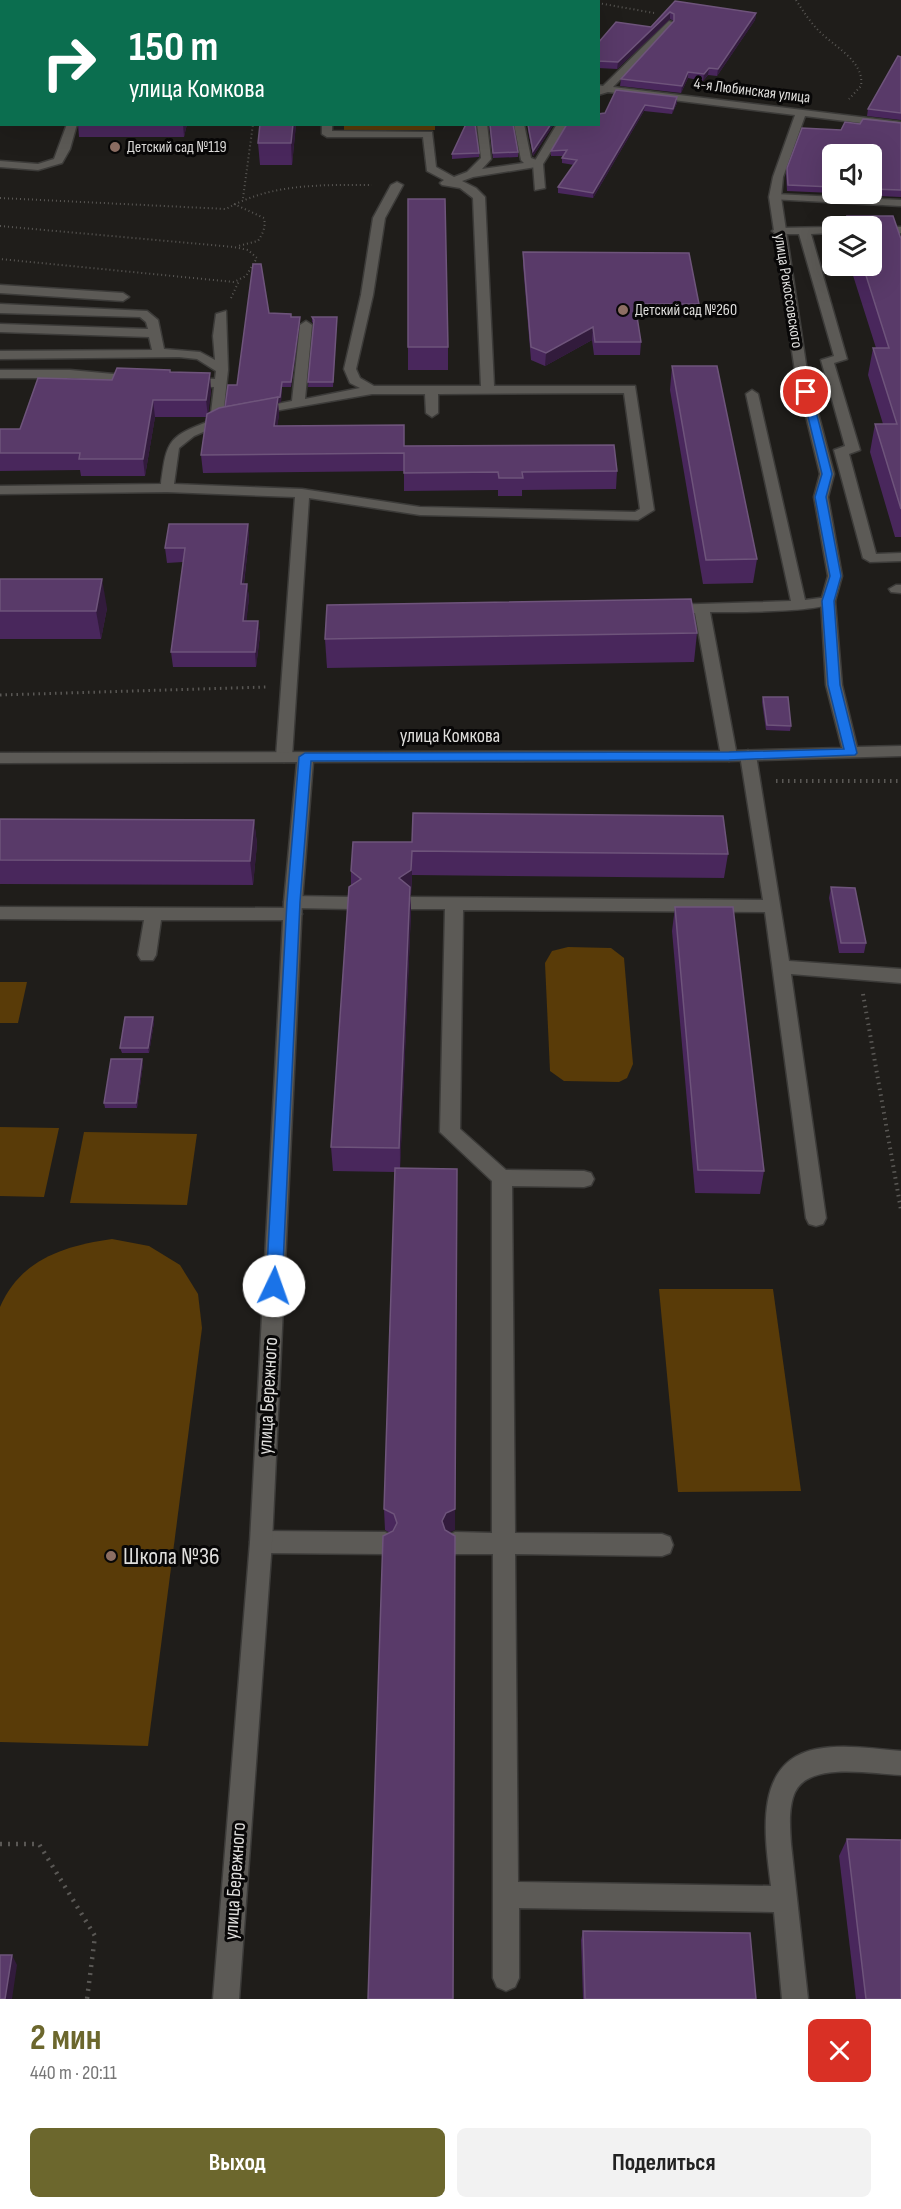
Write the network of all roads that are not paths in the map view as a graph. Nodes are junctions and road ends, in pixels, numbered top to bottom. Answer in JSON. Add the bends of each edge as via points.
{"nodes":[{"id":1,"x":669,"y":24,"type":"edge"},
{"id":2,"x":601,"y":90,"type":"edge"},
{"id":3,"x":801,"y":112,"type":"junction"},
{"id":4,"x":901,"y":125,"type":"edge"},
{"id":5,"x":71,"y":126,"type":"edge"},
{"id":6,"x":327,"y":126,"type":"edge"},
{"id":7,"x":482,"y":126,"type":"edge"},
{"id":8,"x":519,"y":126,"type":"edge"},
{"id":9,"x":561,"y":126,"type":"edge"},
{"id":10,"x":0,"y":164,"type":"edge"},
{"id":11,"x":538,"y":164,"type":"junction"},
{"id":12,"x":471,"y":174,"type":"junction"},
{"id":13,"x":453,"y":181,"type":"junction"},
{"id":14,"x":438,"y":184,"type":"dead end"},
{"id":15,"x":397,"y":185,"type":"road end"},
{"id":16,"x":539,"y":188,"type":"dead end"},
{"id":17,"x":775,"y":197,"type":"junction"},
{"id":18,"x":901,"y":203,"type":"edge"},
{"id":19,"x":822,"y":230,"type":"edge"},
{"id":20,"x":882,"y":230,"type":"edge"},
{"id":21,"x":901,"y":230,"type":"edge"},
{"id":22,"x":778,"y":231,"type":"junction"},
{"id":23,"x":804,"y":231,"type":"junction"},
{"id":24,"x":0,"y":289,"type":"edge"},
{"id":25,"x":123,"y":297,"type":"dead end"},
{"id":26,"x":0,"y":309,"type":"edge"},
{"id":27,"x":222,"y":315,"type":"dead end"},
{"id":28,"x":306,"y":325,"type":"dead end"},
{"id":29,"x":0,"y":328,"type":"edge"},
{"id":30,"x":154,"y":333,"type":"junction"},
{"id":31,"x":159,"y":353,"type":"junction"},
{"id":32,"x":0,"y":355,"type":"edge"},
{"id":33,"x":0,"y":374,"type":"edge"},
{"id":34,"x":221,"y":377,"type":"junction"},
{"id":35,"x":154,"y":381,"type":"edge"},
{"id":36,"x":176,"y":382,"type":"edge"},
{"id":37,"x":488,"y":389,"type":"junction"},
{"id":38,"x":372,"y":390,"type":"junction"},
{"id":39,"x":431,"y":390,"type":"junction"},
{"id":40,"x":752,"y":394,"type":"dead end"},
{"id":41,"x":298,"y":403,"type":"junction"},
{"id":42,"x":432,"y":413,"type":"dead end"},
{"id":43,"x":216,"y":421,"type":"junction"},
{"id":44,"x":167,"y":488,"type":"junction"},
{"id":45,"x":0,"y":489,"type":"edge"},
{"id":46,"x":302,"y":493,"type":"junction"},
{"id":47,"x":901,"y":557,"type":"edge"},
{"id":48,"x":828,"y":601,"type":"junction"},
{"id":49,"x":800,"y":605,"type":"junction"},
{"id":50,"x":702,"y":608,"type":"junction"},
{"id":51,"x":654,"y":609,"type":"edge"},
{"id":52,"x":901,"y":751,"type":"edge"},
{"id":53,"x":851,"y":753,"type":"junction"},
{"id":54,"x":748,"y":755,"type":"junction"},
{"id":55,"x":729,"y":756,"type":"junction"},
{"id":56,"x":294,"y":757,"type":"junction"},
{"id":57,"x":0,"y":758,"type":"edge"},
{"id":58,"x":351,"y":903,"type":"edge"},
{"id":59,"x":411,"y":903,"type":"edge"},
{"id":60,"x":454,"y":904,"type":"junction"},
{"id":61,"x":773,"y":906,"type":"junction"},
{"id":62,"x":293,"y":908,"type":"junction"},
{"id":63,"x":0,"y":913,"type":"edge"},
{"id":64,"x":153,"y":914,"type":"junction"},
{"id":65,"x":147,"y":955,"type":"dead end"},
{"id":66,"x":782,"y":967,"type":"junction"},
{"id":67,"x":901,"y":976,"type":"edge"},
{"id":68,"x":502,"y":1178,"type":"junction"},
{"id":69,"x":584,"y":1179,"type":"dead end"},
{"id":70,"x":816,"y":1218,"type":"dead end"},
{"id":71,"x":261,"y":1542,"type":"junction"},
{"id":72,"x":384,"y":1543,"type":"edge"},
{"id":73,"x":455,"y":1543,"type":"edge"},
{"id":74,"x":504,"y":1544,"type":"junction"},
{"id":75,"x":662,"y":1545,"type":"dead end"},
{"id":76,"x":901,"y":1763,"type":"edge"},
{"id":77,"x":505,"y":1895,"type":"junction"},
{"id":78,"x":786,"y":1899,"type":"junction"},
{"id":79,"x":506,"y":1978,"type":"dead end"},
{"id":80,"x":226,"y":1999,"type":"edge"},
{"id":81,"x":795,"y":1999,"type":"edge"}],
"edges":[{"from":1,"to":2,"type":"street"},
{"from":2,"to":3,"type":"street","name":"4-я Любинская улица"},
{"from":3,"to":4,"type":"street","name":"4-я Любинская улица"},
{"from":3,"to":17,"type":"street","name":"улица Рокоссовского"},
{"from":5,"to":10,"type":"street","via":[[62,153],[53,164]]},
{"from":6,"to":13,"type":"street","via":[[327,134],[428,134],[428,164]]},
{"from":7,"to":12,"type":"street","via":[[486,159]]},
{"from":8,"to":11,"type":"street","via":[[526,160]]},
{"from":9,"to":11,"type":"street"},
{"from":11,"to":12,"type":"street"},
{"from":11,"to":16,"type":"street"},
{"from":12,"to":13,"type":"street"},
{"from":13,"to":14,"type":"street"},
{"from":13,"to":37,"type":"street","via":[[479,197]]},
{"from":15,"to":38,"type":"street","via":[[379,218],[350,369],[354,380]]},
{"from":17,"to":18,"type":"street"},
{"from":17,"to":22,"type":"street","name":"улица Рокоссовского"},
{"from":19,"to":23,"type":"street"},
{"from":20,"to":21,"type":"street"},
{"from":22,"to":23,"type":"street"},
{"from":22,"to":48,"type":"street","name":"улица Рокоссовского","via":[[801,371],[827,474],[821,497],[835,576]]},
{"from":23,"to":47,"type":"street","via":[[841,360],[827,360],[853,450],[841,450],[870,558]]},
{"from":24,"to":25,"type":"street"},
{"from":26,"to":30,"type":"street","via":[[142,315],[152,320]]},
{"from":27,"to":34,"type":"street"},
{"from":28,"to":41,"type":"street"},
{"from":29,"to":30,"type":"street"},
{"from":30,"to":31,"type":"street"},
{"from":31,"to":32,"type":"street"},
{"from":31,"to":34,"type":"street","via":[[200,356]]},
{"from":33,"to":35,"type":"street"},
{"from":34,"to":36,"type":"street"},
{"from":34,"to":43,"type":"street"},
{"from":37,"to":39,"type":"street"},
{"from":37,"to":46,"type":"street","via":[[628,382],[647,510],[638,516],[420,512]]},
{"from":38,"to":39,"type":"street"},
{"from":38,"to":41,"type":"street"},
{"from":39,"to":42,"type":"street"},
{"from":40,"to":49,"type":"street"},
{"from":41,"to":43,"type":"street"},
{"from":43,"to":44,"type":"street","via":[[189,433],[173,447]]},
{"from":44,"to":45,"type":"street"},
{"from":44,"to":46,"type":"street"},
{"from":46,"to":56,"type":"street","name":"улица Бережного","via":[[289,687]]},
{"from":48,"to":49,"type":"street"},
{"from":48,"to":53,"type":"street","name":"улица Рокоссовского","via":[[834,685]]},
{"from":49,"to":50,"type":"street"},
{"from":50,"to":51,"type":"street"},
{"from":50,"to":55,"type":"street"},
{"from":52,"to":53,"type":"street","name":"улица Комкова"},
{"from":53,"to":54,"type":"street","name":"улица Комкова"},
{"from":54,"to":55,"type":"street","name":"улица Комкова"},
{"from":54,"to":61,"type":"street"},
{"from":55,"to":56,"type":"street","name":"улица Комкова"},
{"from":56,"to":57,"type":"street","name":"улица Комкова"},
{"from":56,"to":62,"type":"street","name":"улица Бережного"},
{"from":58,"to":62,"type":"street"},
{"from":59,"to":60,"type":"street"},
{"from":60,"to":61,"type":"street"},
{"from":60,"to":68,"type":"street","via":[[450,1132]]},
{"from":61,"to":66,"type":"street"},
{"from":62,"to":64,"type":"street"},
{"from":62,"to":71,"type":"street","name":"улица Бережного"},
{"from":63,"to":64,"type":"street"},
{"from":64,"to":65,"type":"street"},
{"from":66,"to":67,"type":"street"},
{"from":66,"to":70,"type":"street"},
{"from":68,"to":69,"type":"street"},
{"from":68,"to":74,"type":"street"},
{"from":71,"to":72,"type":"street"},
{"from":71,"to":80,"type":"street","name":"улица Бережного"},
{"from":73,"to":74,"type":"street"},
{"from":74,"to":75,"type":"street"},
{"from":74,"to":77,"type":"street"},
{"from":76,"to":78,"type":"street","via":[[809,1764],[784,1783],[777,1815]]},
{"from":77,"to":78,"type":"street"},
{"from":77,"to":79,"type":"street"},
{"from":78,"to":81,"type":"street"}]}
